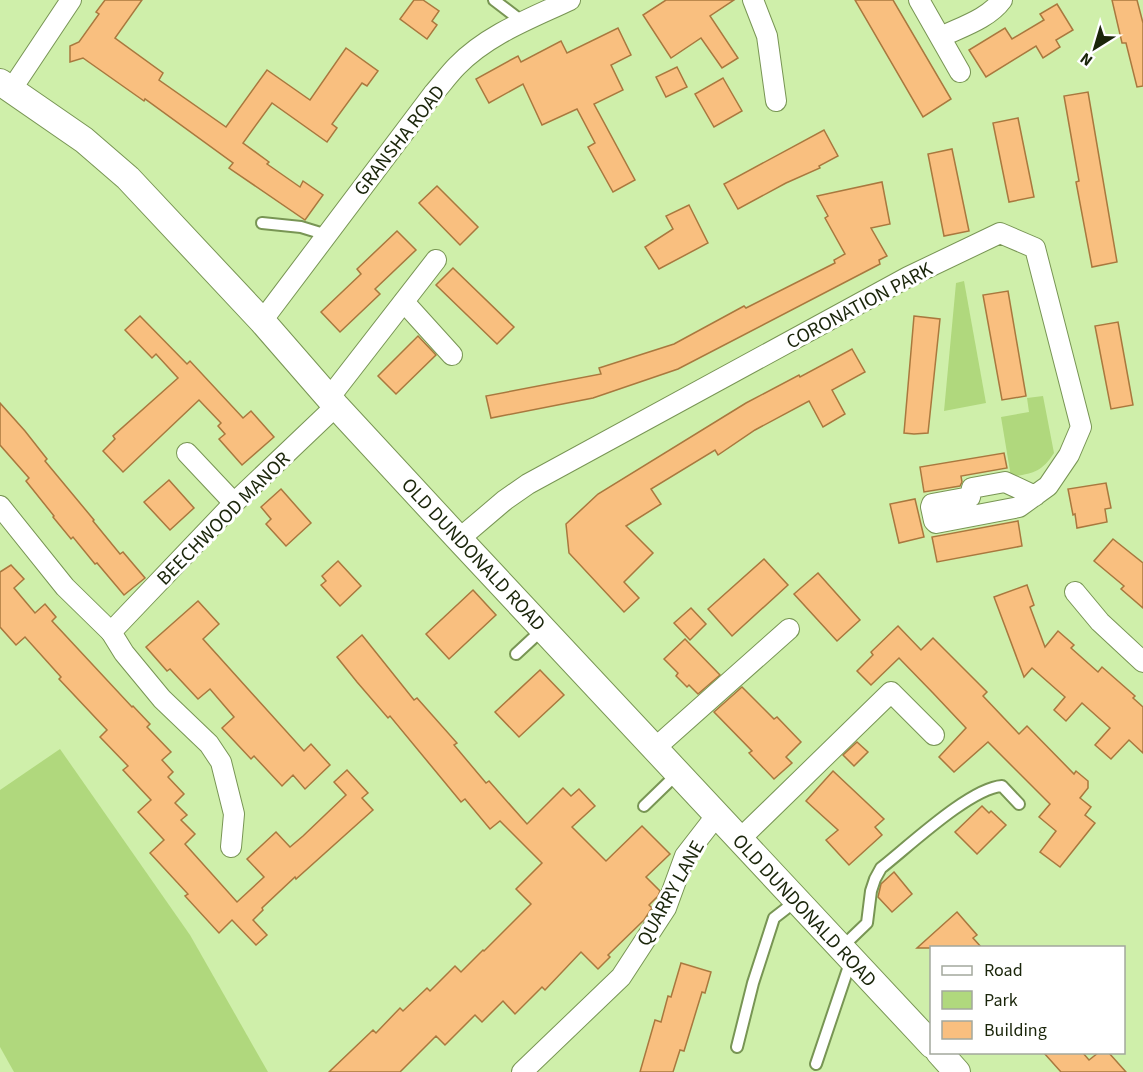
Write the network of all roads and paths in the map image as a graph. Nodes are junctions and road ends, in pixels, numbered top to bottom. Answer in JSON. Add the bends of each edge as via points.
{"nodes":[{"id":1,"x":71,"y":0,"type":"edge"},
{"id":2,"x":494,"y":0,"type":"edge"},
{"id":3,"x":570,"y":0,"type":"edge"},
{"id":4,"x":753,"y":0,"type":"edge"},
{"id":5,"x":919,"y":0,"type":"edge"},
{"id":6,"x":1002,"y":0,"type":"edge"},
{"id":7,"x":523,"y":22,"type":"junction"},
{"id":8,"x":940,"y":38,"type":"junction"},
{"id":9,"x":960,"y":72,"type":"dead end"},
{"id":10,"x":6,"y":86,"type":"edge"},
{"id":11,"x":776,"y":101,"type":"dead end"},
{"id":12,"x":262,"y":224,"type":"dead end"},
{"id":13,"x":327,"y":235,"type":"junction"},
{"id":14,"x":436,"y":260,"type":"dead end"},
{"id":15,"x":404,"y":302,"type":"junction"},
{"id":16,"x":262,"y":321,"type":"junction"},
{"id":17,"x":452,"y":355,"type":"dead end"},
{"id":18,"x":333,"y":402,"type":"junction"},
{"id":19,"x":187,"y":453,"type":"dead end"},
{"id":20,"x":1035,"y":496,"type":"dead end"},
{"id":21,"x":234,"y":503,"type":"junction"},
{"id":22,"x":0,"y":506,"type":"edge"},
{"id":23,"x":459,"y":539,"type":"junction"},
{"id":24,"x":1074,"y":592,"type":"dead end"},
{"id":25,"x":543,"y":629,"type":"junction"},
{"id":26,"x":789,"y":629,"type":"dead end"},
{"id":27,"x":111,"y":632,"type":"junction"},
{"id":28,"x":516,"y":654,"type":"dead end"},
{"id":29,"x":1143,"y":662,"type":"edge"},
{"id":30,"x":934,"y":735,"type":"dead end"},
{"id":31,"x":654,"y":749,"type":"junction"},
{"id":32,"x":677,"y":774,"type":"junction"},
{"id":33,"x":1019,"y":804,"type":"dead end"},
{"id":34,"x":644,"y":806,"type":"dead end"},
{"id":35,"x":716,"y":816,"type":"junction"},
{"id":36,"x":739,"y":840,"type":"junction"},
{"id":37,"x":231,"y":847,"type":"dead end"},
{"id":38,"x":796,"y":900,"type":"junction"},
{"id":39,"x":846,"y":954,"type":"junction"},
{"id":40,"x":930,"y":1043,"type":"edge"},
{"id":41,"x":737,"y":1047,"type":"dead end"},
{"id":42,"x":940,"y":1054,"type":"edge"},
{"id":43,"x":816,"y":1064,"type":"dead end"},
{"id":44,"x":522,"y":1072,"type":"edge"},
{"id":45,"x":957,"y":1072,"type":"edge"}],
"edges":[{"from":1,"to":10,"type":"street"},
{"from":2,"to":7,"type":"lane"},
{"from":3,"to":7,"type":"street","name":"GRANSHA ROAD"},
{"from":4,"to":11,"type":"street","via":[[766,36]]},
{"from":5,"to":8,"type":"street"},
{"from":6,"to":8,"type":"street","via":[[983,16]]},
{"from":7,"to":13,"type":"street","name":"GRANSHA ROAD","via":[[482,45],[458,65]]},
{"from":8,"to":9,"type":"street"},
{"from":10,"to":16,"type":"street","name":"OLD DUNDONALD ROAD","via":[[84,140],[128,178]]},
{"from":12,"to":13,"type":"lane","via":[[301,227]]},
{"from":13,"to":16,"type":"street","name":"GRANSHA ROAD"},
{"from":14,"to":15,"type":"street","name":"BEECHWOOD MANOR"},
{"from":15,"to":17,"type":"street"},
{"from":15,"to":18,"type":"street","name":"BEECHWOOD MANOR"},
{"from":16,"to":18,"type":"street","name":"OLD DUNDONALD ROAD"},
{"from":18,"to":21,"type":"street","name":"BEECHWOOD MANOR"},
{"from":18,"to":23,"type":"street","name":"OLD DUNDONALD ROAD"},
{"from":19,"to":21,"type":"street"},
{"from":20,"to":23,"type":"street","name":"CORONATION PARK","via":[[1048,486],[1064,463],[1081,427],[1035,248],[1000,233],[908,277],[528,484]]},
{"from":21,"to":27,"type":"street","name":"BEECHWOOD MANOR"},
{"from":22,"to":27,"type":"street","via":[[65,587]]},
{"from":23,"to":25,"type":"street","name":"OLD DUNDONALD ROAD"},
{"from":24,"to":29,"type":"street"},
{"from":25,"to":28,"type":"lane"},
{"from":25,"to":31,"type":"street","name":"OLD DUNDONALD ROAD"},
{"from":26,"to":31,"type":"street"},
{"from":27,"to":37,"type":"street","via":[[162,699],[209,744],[221,762],[234,814]]},
{"from":30,"to":36,"type":"street","via":[[891,692]]},
{"from":31,"to":32,"type":"street","name":"OLD DUNDONALD ROAD"},
{"from":32,"to":34,"type":"lane"},
{"from":32,"to":35,"type":"street","name":"OLD DUNDONALD ROAD"},
{"from":33,"to":39,"type":"lane","via":[[1002,786],[990,787],[881,868],[874,879],[867,922]]},
{"from":35,"to":36,"type":"street","name":"OLD DUNDONALD ROAD"},
{"from":35,"to":44,"type":"street","name":"QUARRY LANE","via":[[685,856],[666,908],[621,977]]},
{"from":36,"to":38,"type":"street","name":"OLD DUNDONALD ROAD"},
{"from":38,"to":39,"type":"street","name":"OLD DUNDONALD ROAD"},
{"from":38,"to":41,"type":"lane","via":[[774,918]]},
{"from":39,"to":40,"type":"street","name":"OLD DUNDONALD ROAD"},
{"from":39,"to":43,"type":"lane"},
{"from":42,"to":45,"type":"street"}]}
